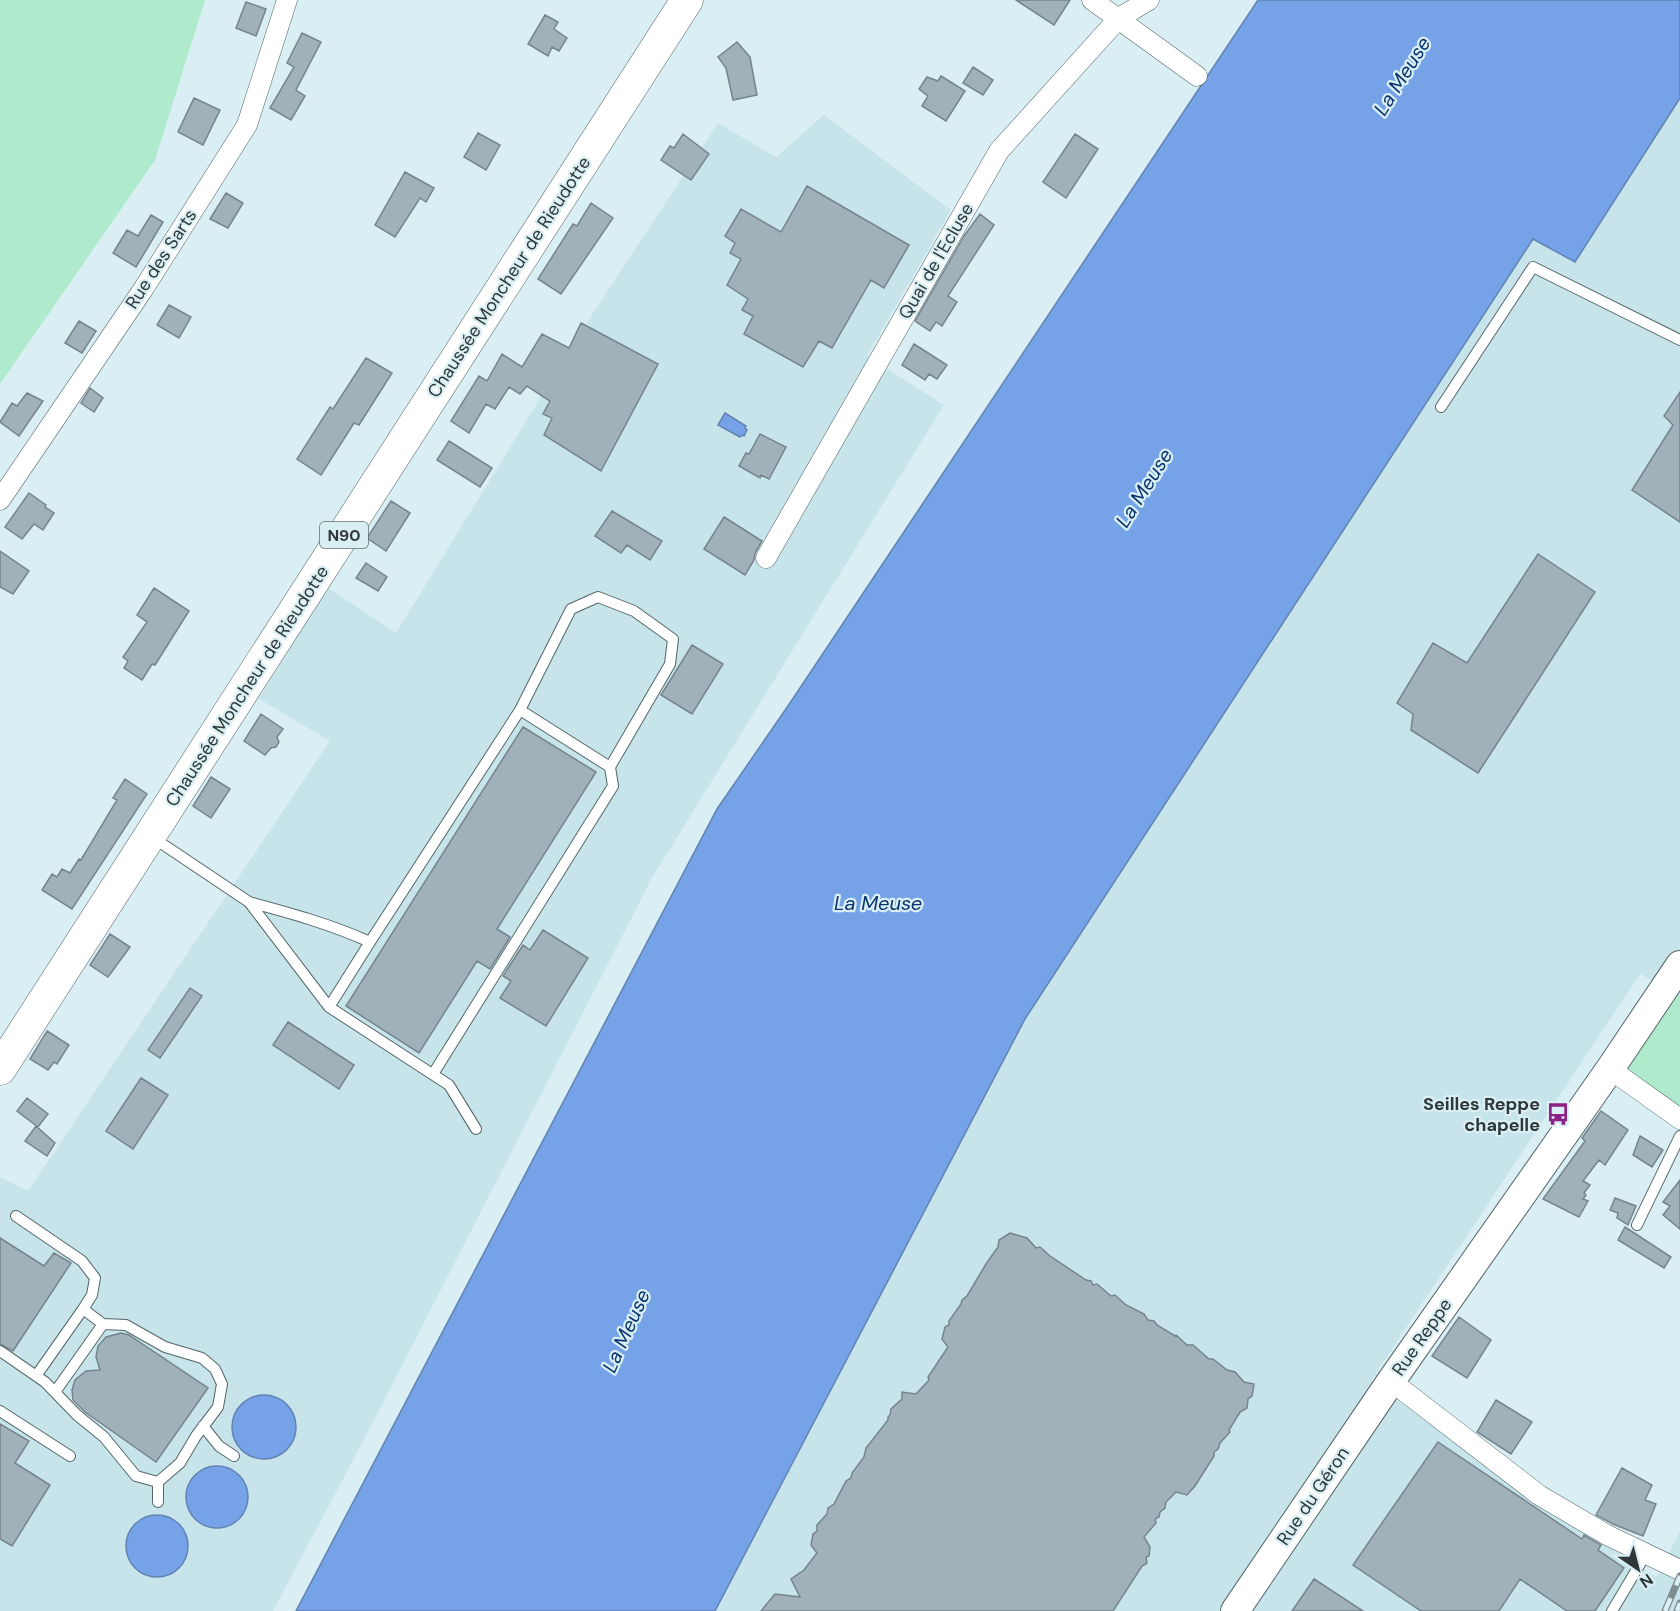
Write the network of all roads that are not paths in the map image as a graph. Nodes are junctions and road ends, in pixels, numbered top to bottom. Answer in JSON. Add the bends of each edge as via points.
{"nodes":[{"id":1,"x":287,"y":0,"type":"edge"},
{"id":2,"x":687,"y":0,"type":"edge"},
{"id":3,"x":1092,"y":0,"type":"edge"},
{"id":4,"x":1149,"y":0,"type":"edge"},
{"id":5,"x":1119,"y":18,"type":"junction"},
{"id":6,"x":1197,"y":76,"type":"dead end"},
{"id":7,"x":1680,"y":340,"type":"edge"},
{"id":8,"x":1442,"y":407,"type":"dead end"},
{"id":9,"x":0,"y":500,"type":"edge"},
{"id":10,"x":766,"y":558,"type":"dead end"},
{"id":11,"x":520,"y":710,"type":"junction"},
{"id":12,"x":610,"y":767,"type":"junction"},
{"id":13,"x":151,"y":836,"type":"junction"},
{"id":14,"x":249,"y":902,"type":"junction"},
{"id":15,"x":370,"y":942,"type":"junction"},
{"id":16,"x":1680,"y":964,"type":"edge"},
{"id":17,"x":329,"y":1007,"type":"junction"},
{"id":18,"x":0,"y":1069,"type":"edge"},
{"id":19,"x":1610,"y":1069,"type":"junction"},
{"id":20,"x":433,"y":1074,"type":"junction"},
{"id":21,"x":1680,"y":1119,"type":"edge"},
{"id":22,"x":476,"y":1129,"type":"dead end"},
{"id":23,"x":1680,"y":1136,"type":"edge"},
{"id":24,"x":16,"y":1216,"type":"dead end"},
{"id":25,"x":1637,"y":1225,"type":"dead end"},
{"id":26,"x":83,"y":1309,"type":"junction"},
{"id":27,"x":103,"y":1324,"type":"junction"},
{"id":28,"x":0,"y":1352,"type":"edge"},
{"id":29,"x":36,"y":1376,"type":"junction"},
{"id":30,"x":1391,"y":1381,"type":"junction"},
{"id":31,"x":55,"y":1392,"type":"junction"},
{"id":32,"x":0,"y":1411,"type":"edge"},
{"id":33,"x":203,"y":1426,"type":"junction"},
{"id":34,"x":70,"y":1456,"type":"dead end"},
{"id":35,"x":234,"y":1456,"type":"dead end"},
{"id":36,"x":159,"y":1482,"type":"junction"},
{"id":37,"x":158,"y":1502,"type":"dead end"},
{"id":38,"x":1646,"y":1554,"type":"junction"},
{"id":39,"x":1680,"y":1570,"type":"edge"},
{"id":40,"x":1235,"y":1611,"type":"edge"},
{"id":41,"x":1612,"y":1611,"type":"edge"}],
"edges":[{"from":1,"to":9,"type":"street","name":"Rue des Sarts","via":[[247,125],[144,288]]},
{"from":2,"to":13,"type":"main road","name":"Chaussée Moncheur de Rieudotte","number":"N90"},
{"from":3,"to":5,"type":"street"},
{"from":4,"to":5,"type":"street","name":"Quai de l'Ecluse"},
{"from":5,"to":6,"type":"street"},
{"from":5,"to":10,"type":"street","name":"Quai de l'Ecluse","via":[[999,151]]},
{"from":7,"to":8,"type":"lane","via":[[1533,267]]},
{"from":11,"to":12,"type":"lane"},
{"from":11,"to":12,"type":"lane","via":[[571,609],[598,597],[634,611],[673,639],[670,663]]},
{"from":11,"to":15,"type":"lane"},
{"from":12,"to":20,"type":"lane","via":[[613,786]]},
{"from":13,"to":14,"type":"lane"},
{"from":13,"to":18,"type":"main road","name":"Chaussée Moncheur de Rieudotte","number":"N90"},
{"from":14,"to":15,"type":"lane","via":[[342,929]]},
{"from":14,"to":17,"type":"lane"},
{"from":15,"to":17,"type":"lane"},
{"from":16,"to":19,"type":"main road","name":"Rue Reppe"},
{"from":17,"to":20,"type":"lane"},
{"from":19,"to":21,"type":"street"},
{"from":19,"to":30,"type":"main road","name":"Rue Reppe"},
{"from":20,"to":22,"type":"lane","via":[[449,1084]]},
{"from":23,"to":25,"type":"lane"},
{"from":24,"to":26,"type":"lane","via":[[82,1261],[94,1278],[92,1295]]},
{"from":26,"to":27,"type":"lane"},
{"from":26,"to":29,"type":"lane"},
{"from":27,"to":31,"type":"lane"},
{"from":27,"to":33,"type":"lane","via":[[126,1325],[165,1347],[202,1358],[214,1369],[222,1384],[218,1407]]},
{"from":28,"to":29,"type":"lane"},
{"from":29,"to":31,"type":"lane"},
{"from":30,"to":38,"type":"street","name":"Rue Reppe","via":[[1539,1496]]},
{"from":30,"to":40,"type":"main road","name":"Rue du Géron"},
{"from":31,"to":36,"type":"lane","via":[[104,1437],[136,1476]]},
{"from":32,"to":34,"type":"lane"},
{"from":33,"to":35,"type":"lane","via":[[219,1446]]},
{"from":33,"to":36,"type":"lane","via":[[180,1463]]},
{"from":36,"to":37,"type":"lane"},
{"from":38,"to":39,"type":"street","name":"Rue Reppe"},
{"from":38,"to":41,"type":"lane"}]}
